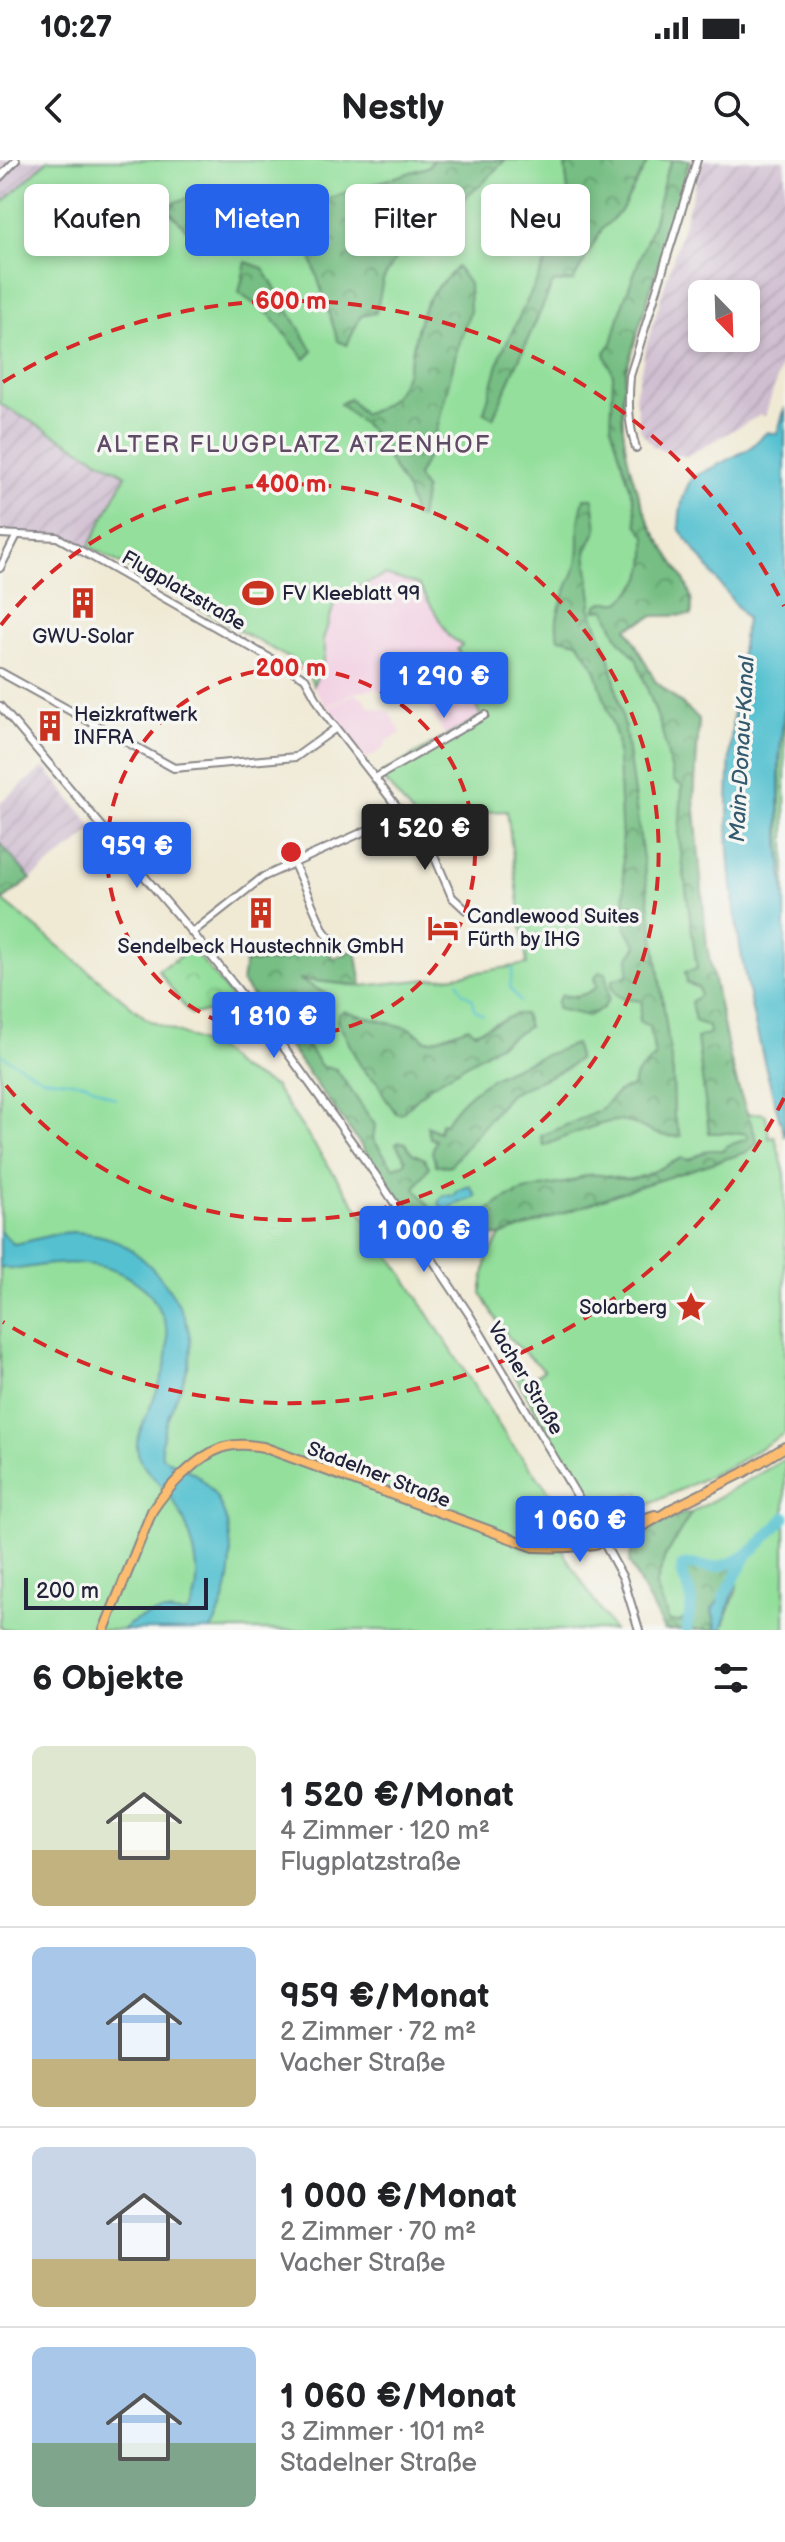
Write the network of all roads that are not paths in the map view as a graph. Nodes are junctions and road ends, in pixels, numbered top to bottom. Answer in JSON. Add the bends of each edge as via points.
{"nodes":[{"id":1,"x":16,"y":160,"type":"edge"},
{"id":2,"x":697,"y":160,"type":"edge"},
{"id":3,"x":0,"y":177,"type":"edge"},
{"id":4,"x":636,"y":448,"type":"dead end"},
{"id":5,"x":0,"y":534,"type":"edge"},
{"id":6,"x":17,"y":535,"type":"junction"},
{"id":7,"x":0,"y":568,"type":"edge"},
{"id":8,"x":0,"y":672,"type":"edge"},
{"id":9,"x":0,"y":706,"type":"edge"},
{"id":10,"x":485,"y":715,"type":"dead end"},
{"id":11,"x":336,"y":728,"type":"junction"},
{"id":12,"x":375,"y":778,"type":"junction"},
{"id":13,"x":401,"y":815,"type":"junction"},
{"id":14,"x":294,"y":864,"type":"junction"},
{"id":15,"x":466,"y":910,"type":"dead end"},
{"id":16,"x":193,"y":932,"type":"junction"},
{"id":17,"x":337,"y":947,"type":"dead end"},
{"id":18,"x":785,"y":1447,"type":"edge"},
{"id":19,"x":673,"y":1508,"type":"junction"},
{"id":20,"x":599,"y":1534,"type":"junction"},
{"id":21,"x":605,"y":1543,"type":"junction"},
{"id":22,"x":553,"y":1548,"type":"junction"},
{"id":23,"x":104,"y":1630,"type":"edge"},
{"id":24,"x":639,"y":1630,"type":"edge"}],
"edges":[{"from":1,"to":3,"type":"street"},
{"from":2,"to":4,"type":"street","via":[[630,376],[627,402]]},
{"from":5,"to":6,"type":"street","name":"Flugplatzstraße"},
{"from":6,"to":7,"type":"street"},
{"from":6,"to":11,"type":"street","name":"Flugplatzstraße","via":[[57,537],[305,678]]},
{"from":8,"to":11,"type":"street","via":[[174,768],[296,757]]},
{"from":9,"to":16,"type":"street","name":"Vacher Straße"},
{"from":10,"to":12,"type":"street"},
{"from":11,"to":12,"type":"street","name":"Flugplatzstraße"},
{"from":12,"to":13,"type":"street","name":"Flugplatzstraße"},
{"from":13,"to":14,"type":"street"},
{"from":13,"to":15,"type":"street","name":"Flugplatzstraße","via":[[433,853],[452,897]]},
{"from":14,"to":16,"type":"street","via":[[263,877]]},
{"from":14,"to":17,"type":"street","via":[[324,931]]},
{"from":16,"to":20,"type":"street","name":"Vacher Straße","via":[[383,1185],[469,1314]]},
{"from":18,"to":19,"type":"main road","name":"Stadelner Straße"},
{"from":19,"to":20,"type":"main road","name":"Stadelner Straße"},
{"from":19,"to":21,"type":"main road","name":"Stadelner Straße"},
{"from":20,"to":21,"type":"street","name":"Vacher Straße"},
{"from":20,"to":22,"type":"main road","name":"Stadelner Straße"},
{"from":21,"to":22,"type":"main road","name":"Stadelner Straße"},
{"from":21,"to":24,"type":"street","name":"Vacher Straße","via":[[630,1594]]},
{"from":22,"to":23,"type":"main road","name":"Stadelner Straße","via":[[518,1543],[263,1447],[241,1444],[196,1465],[160,1498]]}]}
